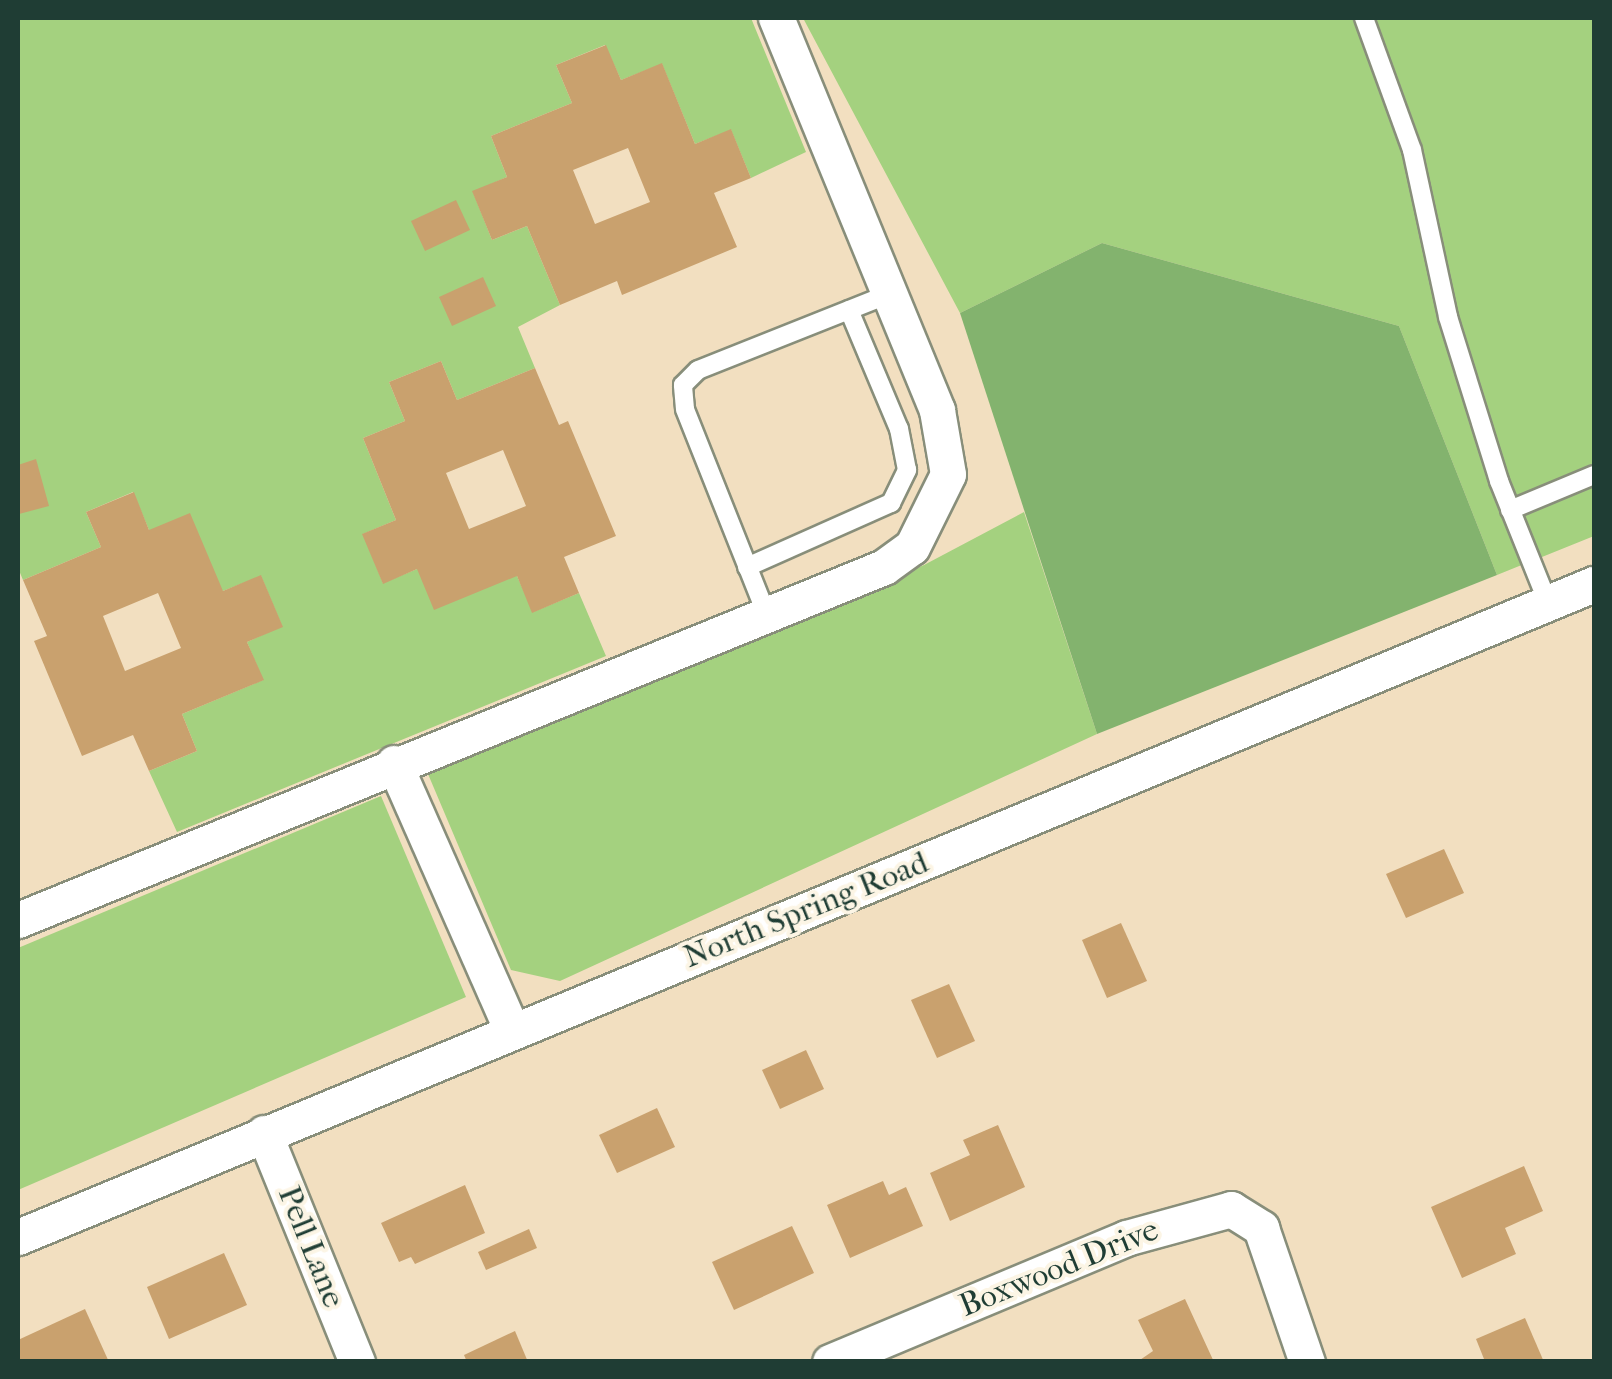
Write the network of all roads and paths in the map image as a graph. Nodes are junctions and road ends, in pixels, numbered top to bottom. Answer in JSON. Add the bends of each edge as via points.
{"nodes":[{"id":1,"x":776,"y":18,"type":"edge"},
{"id":2,"x":1364,"y":18,"type":"edge"},
{"id":3,"x":890,"y":294,"type":"junction"},
{"id":4,"x":849,"y":310,"type":"junction"},
{"id":5,"x":1594,"y":475,"type":"edge"},
{"id":6,"x":1510,"y":510,"type":"junction"},
{"id":7,"x":748,"y":567,"type":"junction"},
{"id":8,"x":1594,"y":584,"type":"edge"},
{"id":9,"x":1548,"y":603,"type":"junction"},
{"id":10,"x":766,"y":613,"type":"junction"},
{"id":11,"x":394,"y":763,"type":"junction"},
{"id":12,"x":20,"y":911,"type":"edge"},
{"id":13,"x":512,"y":1031,"type":"junction"},
{"id":14,"x":264,"y":1133,"type":"junction"},
{"id":15,"x":18,"y":1237,"type":"edge"},
{"id":16,"x":357,"y":1362,"type":"edge"},
{"id":17,"x":830,"y":1362,"type":"edge"},
{"id":18,"x":1307,"y":1362,"type":"edge"}],
"edges":[{"from":1,"to":3,"type":"street"},
{"from":2,"to":6,"type":"lane","via":[[1412,150],[1448,318]]},
{"from":3,"to":4,"type":"lane"},
{"from":3,"to":10,"type":"street","via":[[938,410],[948,474],[912,547],[884,566]]},
{"from":4,"to":7,"type":"lane","via":[[899,429],[908,470],[891,503]]},
{"from":4,"to":7,"type":"lane","via":[[698,370],[683,385],[685,410]]},
{"from":5,"to":6,"type":"lane"},
{"from":6,"to":9,"type":"lane"},
{"from":7,"to":10,"type":"lane"},
{"from":8,"to":9,"type":"street","name":"North Spring Road"},
{"from":9,"to":13,"type":"street","name":"North Spring Road"},
{"from":10,"to":11,"type":"street"},
{"from":11,"to":12,"type":"street"},
{"from":11,"to":13,"type":"street"},
{"from":13,"to":14,"type":"street","name":"North Spring Road"},
{"from":14,"to":15,"type":"street","name":"North Spring Road"},
{"from":14,"to":16,"type":"street","name":"Pell Lane"},
{"from":17,"to":18,"type":"street","name":"Boxwood Drive","via":[[1194,1214],[1240,1212],[1260,1228]]}]}
